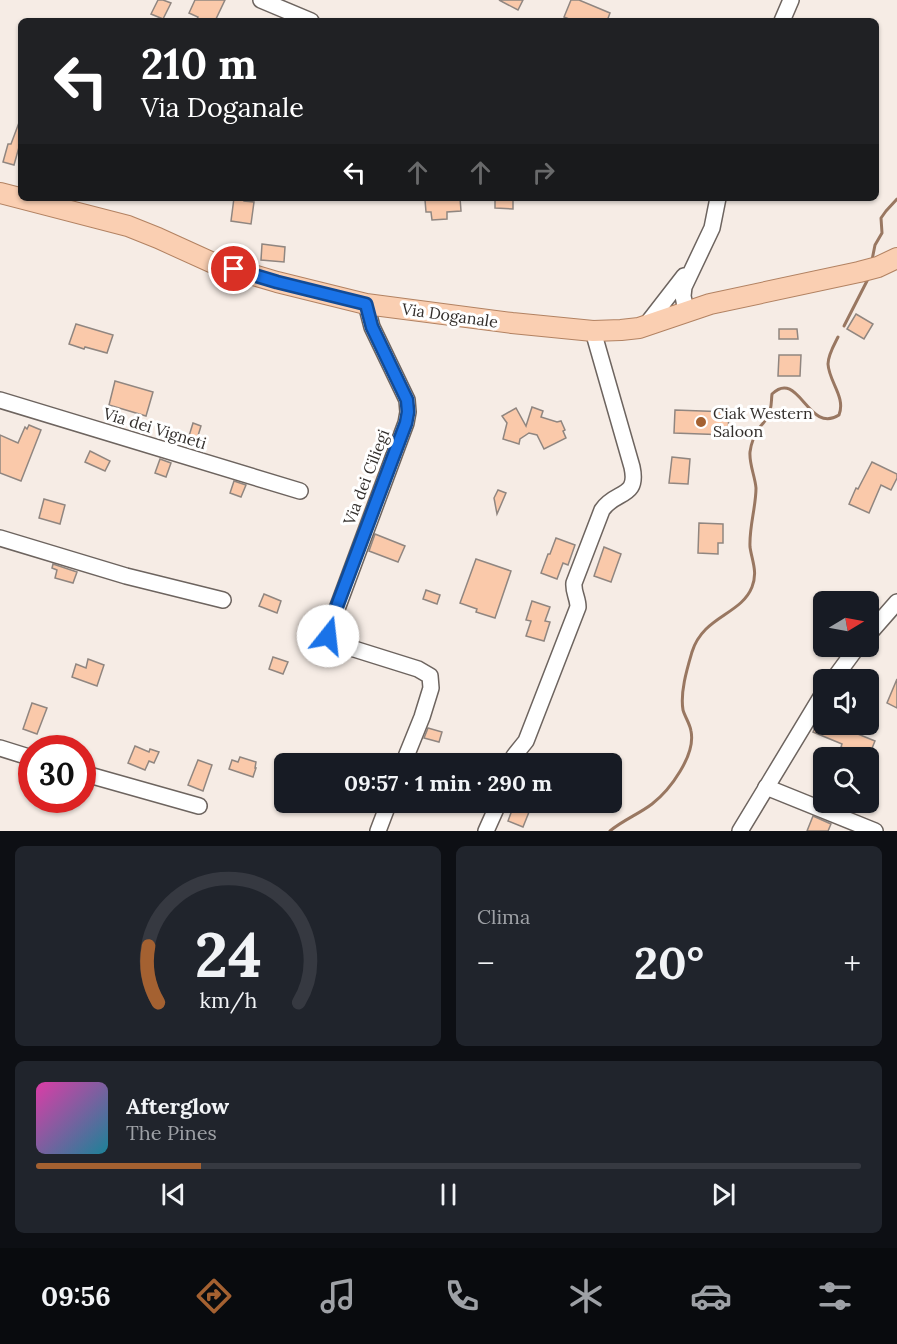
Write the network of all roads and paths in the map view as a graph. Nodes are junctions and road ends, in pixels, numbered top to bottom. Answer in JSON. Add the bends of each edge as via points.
{"nodes":[{"id":1,"x":261,"y":0,"type":"edge"},
{"id":2,"x":791,"y":0,"type":"edge"},
{"id":3,"x":304,"y":18,"type":"edge"},
{"id":4,"x":783,"y":18,"type":"edge"},
{"id":5,"x":0,"y":193,"type":"edge"},
{"id":6,"x":18,"y":198,"type":"edge"},
{"id":7,"x":31,"y":201,"type":"edge"},
{"id":8,"x":717,"y":201,"type":"edge"},
{"id":9,"x":897,"y":258,"type":"edge"},
{"id":10,"x":697,"y":259,"type":"junction"},
{"id":11,"x":366,"y":304,"type":"junction"},
{"id":12,"x":686,"y":311,"type":"junction"},
{"id":13,"x":646,"y":325,"type":"junction"},
{"id":14,"x":593,"y":331,"type":"junction"},
{"id":15,"x":0,"y":400,"type":"edge"},
{"id":16,"x":300,"y":490,"type":"dead end"},
{"id":17,"x":0,"y":538,"type":"edge"},
{"id":18,"x":223,"y":600,"type":"dead end"},
{"id":19,"x":897,"y":602,"type":"edge"},
{"id":20,"x":879,"y":622,"type":"edge"},
{"id":21,"x":813,"y":710,"type":"edge"},
{"id":22,"x":0,"y":748,"type":"edge"},
{"id":23,"x":408,"y":753,"type":"edge"},
{"id":24,"x":517,"y":753,"type":"edge"},
{"id":25,"x":18,"y":754,"type":"edge"},
{"id":26,"x":96,"y":777,"type":"edge"},
{"id":27,"x":766,"y":787,"type":"junction"},
{"id":28,"x":199,"y":806,"type":"dead end"},
{"id":29,"x":385,"y":813,"type":"edge"},
{"id":30,"x":496,"y":813,"type":"edge"},
{"id":31,"x":492,"y":829,"type":"edge"},
{"id":32,"x":378,"y":831,"type":"edge"},
{"id":33,"x":740,"y":831,"type":"edge"},
{"id":34,"x":875,"y":831,"type":"edge"}],
"edges":[{"from":1,"to":3,"type":"street"},
{"from":2,"to":4,"type":"street"},
{"from":5,"to":6,"type":"main road","name":"Via Doganale"},
{"from":7,"to":11,"type":"main road","name":"Via Doganale","via":[[128,226],[213,262],[277,282]]},
{"from":8,"to":10,"type":"street","via":[[712,228]]},
{"from":9,"to":12,"type":"main road","name":"Via Doganale","via":[[859,272]]},
{"from":10,"to":12,"type":"street","via":[[684,287]]},
{"from":10,"to":13,"type":"street"},
{"from":11,"to":14,"type":"main road","name":"Via Doganale"},
{"from":11,"to":23,"type":"street","name":"Via dei Ciliegi","via":[[372,327],[407,400],[408,412],[328,630],[335,643],[430,676],[431,688]]},
{"from":12,"to":13,"type":"main road","name":"Via Doganale"},
{"from":13,"to":14,"type":"main road","name":"Via Doganale"},
{"from":14,"to":24,"type":"street","via":[[634,483],[602,510],[574,583],[578,607],[526,741]]},
{"from":15,"to":16,"type":"street","name":"Via dei Vigneti"},
{"from":17,"to":18,"type":"street"},
{"from":19,"to":20,"type":"street"},
{"from":21,"to":27,"type":"street"},
{"from":22,"to":25,"type":"street"},
{"from":26,"to":28,"type":"street"},
{"from":27,"to":33,"type":"street"},
{"from":27,"to":34,"type":"street"},
{"from":29,"to":32,"type":"street"},
{"from":30,"to":31,"type":"street"}]}
